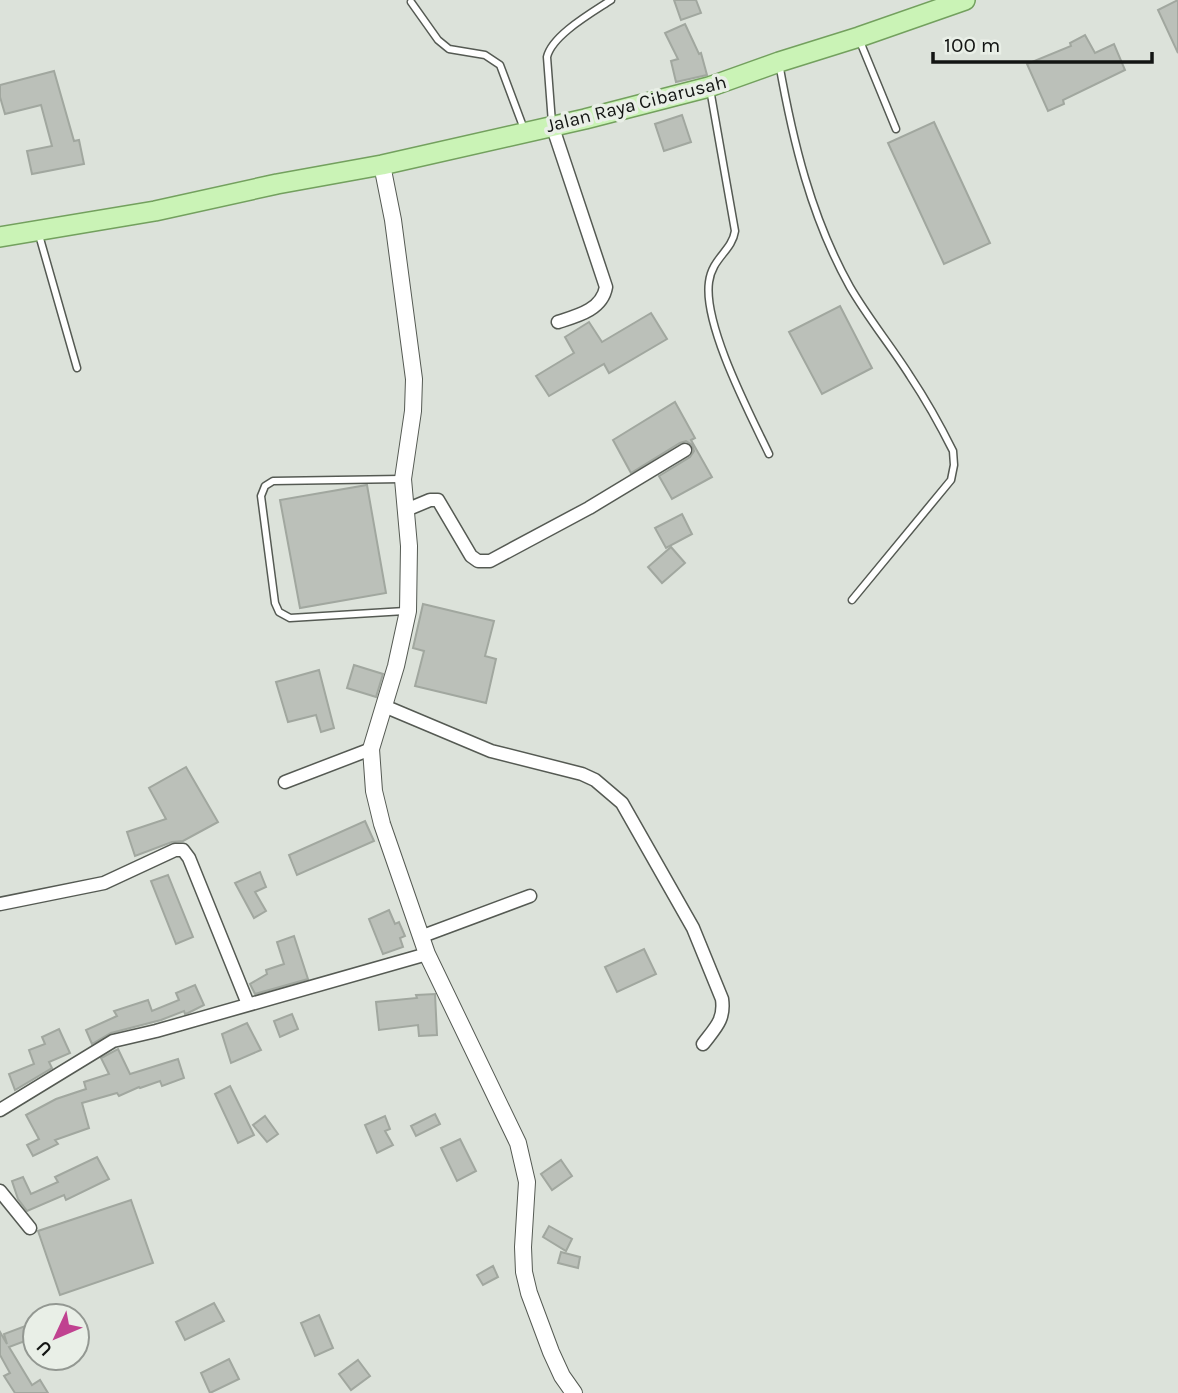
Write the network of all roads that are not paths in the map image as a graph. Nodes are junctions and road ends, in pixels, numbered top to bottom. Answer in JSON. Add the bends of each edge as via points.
{"nodes":[{"id":1,"x":611,"y":0,"type":"edge"},
{"id":2,"x":965,"y":0,"type":"edge"},
{"id":3,"x":411,"y":2,"type":"edge"},
{"id":4,"x":859,"y":37,"type":"junction"},
{"id":5,"x":779,"y":61,"type":"junction"},
{"id":6,"x":709,"y":87,"type":"junction"},
{"id":7,"x":552,"y":125,"type":"junction"},
{"id":8,"x":896,"y":129,"type":"dead end"},
{"id":9,"x":524,"y":131,"type":"junction"},
{"id":10,"x":382,"y":165,"type":"junction"},
{"id":11,"x":39,"y":235,"type":"junction"},
{"id":12,"x":0,"y":239,"type":"edge"},
{"id":13,"x":558,"y":322,"type":"dead end"},
{"id":14,"x":77,"y":368,"type":"dead end"},
{"id":15,"x":685,"y":450,"type":"dead end"},
{"id":16,"x":769,"y":454,"type":"dead end"},
{"id":17,"x":404,"y":479,"type":"junction"},
{"id":18,"x":406,"y":510,"type":"junction"},
{"id":19,"x":852,"y":600,"type":"dead end"},
{"id":20,"x":408,"y":611,"type":"junction"},
{"id":21,"x":384,"y":706,"type":"junction"},
{"id":22,"x":371,"y":749,"type":"junction"},
{"id":23,"x":285,"y":782,"type":"dead end"},
{"id":24,"x":530,"y":896,"type":"dead end"},
{"id":25,"x":0,"y":904,"type":"edge"},
{"id":26,"x":420,"y":937,"type":"junction"},
{"id":27,"x":427,"y":954,"type":"junction"},
{"id":28,"x":248,"y":1004,"type":"junction"},
{"id":29,"x":703,"y":1044,"type":"dead end"},
{"id":30,"x":0,"y":1110,"type":"edge"},
{"id":31,"x":0,"y":1191,"type":"edge"},
{"id":32,"x":30,"y":1228,"type":"dead end"},
{"id":33,"x":574,"y":1393,"type":"edge"}],
"edges":[{"from":1,"to":7,"type":"lane","via":[[549,47]]},
{"from":2,"to":4,"type":"main road","name":"Jalan Raya Cibarusah"},
{"from":3,"to":9,"type":"lane","via":[[449,49],[485,55],[500,65]]},
{"from":4,"to":5,"type":"main road","name":"Jalan Raya Cibarusah"},
{"from":4,"to":8,"type":"lane"},
{"from":5,"to":6,"type":"main road","name":"Jalan Raya Cibarusah"},
{"from":5,"to":19,"type":"lane","via":[[792,136],[836,258],[953,451],[950,480]]},
{"from":6,"to":7,"type":"main road","name":"Jalan Raya Cibarusah"},
{"from":6,"to":16,"type":"lane","via":[[735,231],[711,271],[708,304]]},
{"from":7,"to":9,"type":"main road","name":"Jalan Raya Cibarusah"},
{"from":7,"to":13,"type":"street","via":[[606,287],[593,307]]},
{"from":9,"to":10,"type":"main road","name":"Jalan Raya Cibarusah"},
{"from":10,"to":11,"type":"main road","name":"Jalan Raya Cibarusah","via":[[158,215]]},
{"from":10,"to":12,"type":"main road","name":"Jalan Raya Cibarusah"},
{"from":10,"to":17,"type":"street","via":[[414,379]]},
{"from":11,"to":12,"type":"main road","name":"Jalan Raya Cibarusah"},
{"from":11,"to":14,"type":"lane"},
{"from":15,"to":18,"type":"street","via":[[490,561],[471,556],[438,500]]},
{"from":17,"to":18,"type":"street"},
{"from":17,"to":20,"type":"lane","via":[[273,481],[261,496],[275,603],[281,614],[290,618]]},
{"from":18,"to":20,"type":"street"},
{"from":20,"to":21,"type":"street"},
{"from":21,"to":22,"type":"street"},
{"from":21,"to":29,"type":"street","via":[[491,751],[582,774],[622,803],[693,928],[722,999],[720,1021]]},
{"from":22,"to":23,"type":"street"},
{"from":22,"to":26,"type":"street","via":[[376,804]]},
{"from":24,"to":26,"type":"street"},
{"from":25,"to":28,"type":"street","via":[[104,883],[183,850]]},
{"from":26,"to":27,"type":"street"},
{"from":27,"to":28,"type":"street"},
{"from":27,"to":33,"type":"street","via":[[518,1143],[527,1182],[524,1272],[551,1352]]},
{"from":28,"to":30,"type":"street","via":[[113,1041]]},
{"from":31,"to":32,"type":"street"}]}
